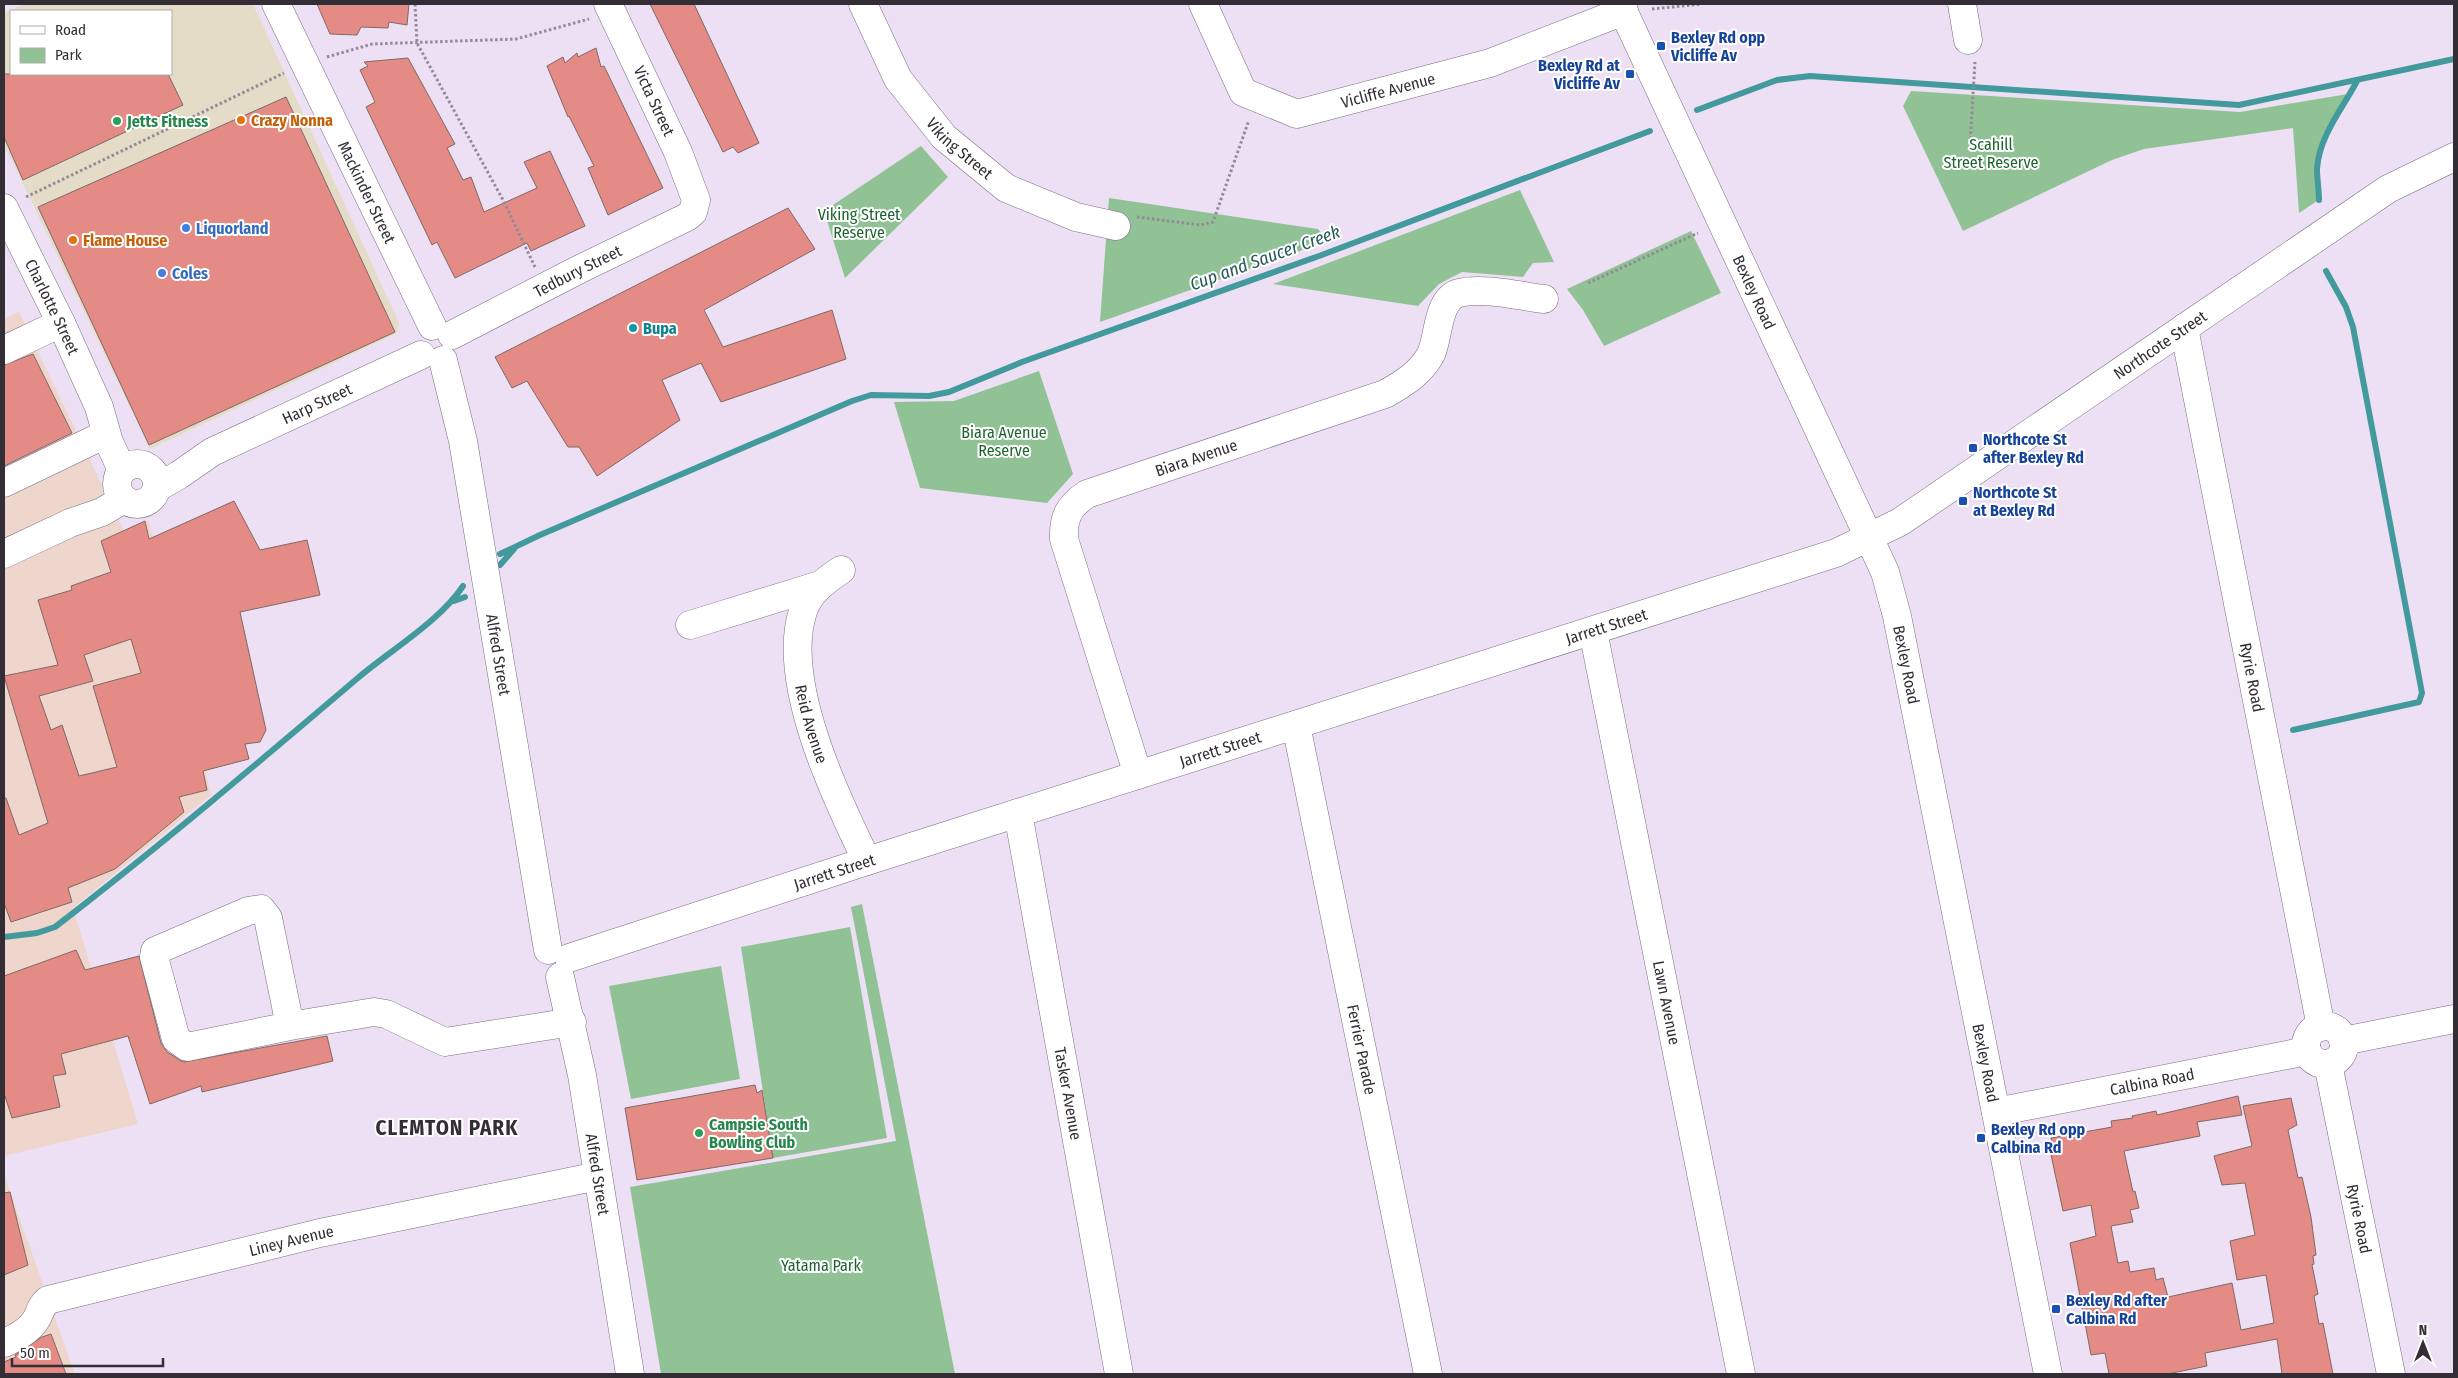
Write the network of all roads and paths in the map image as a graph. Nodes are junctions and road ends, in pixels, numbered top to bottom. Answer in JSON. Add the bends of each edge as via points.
{"nodes":[{"id":1,"x":276,"y":4,"type":"edge"},
{"id":2,"x":414,"y":4,"type":"edge"},
{"id":3,"x":863,"y":4,"type":"edge"},
{"id":4,"x":1203,"y":4,"type":"edge"},
{"id":5,"x":1702,"y":4,"type":"edge"},
{"id":6,"x":1962,"y":4,"type":"edge"},
{"id":7,"x":1622,"y":8,"type":"edge"},
{"id":8,"x":1652,"y":9,"type":"dead end"},
{"id":9,"x":598,"y":11,"type":"edge"},
{"id":10,"x":1968,"y":40,"type":"dead end"},
{"id":11,"x":417,"y":43,"type":"junction"},
{"id":12,"x":305,"y":63,"type":"junction"},
{"id":13,"x":1974,"y":74,"type":"dead end"},
{"id":14,"x":1257,"y":98,"type":"junction"},
{"id":15,"x":1970,"y":144,"type":"dead end"},
{"id":16,"x":2454,"y":157,"type":"edge"},
{"id":17,"x":696,"y":200,"type":"joint"},
{"id":18,"x":15,"y":203,"type":"edge"},
{"id":19,"x":1116,"y":226,"type":"joint"},
{"id":20,"x":1698,"y":233,"type":"dead end"},
{"id":21,"x":536,"y":270,"type":"dead end"},
{"id":22,"x":1588,"y":283,"type":"dead end"},
{"id":23,"x":1544,"y":299,"type":"dead end"},
{"id":24,"x":61,"y":323,"type":"junction"},
{"id":25,"x":2184,"y":328,"type":"junction"},
{"id":26,"x":437,"y":344,"type":"junction"},
{"id":27,"x":4,"y":350,"type":"edge"},
{"id":28,"x":99,"y":407,"type":"junction"},
{"id":29,"x":106,"y":434,"type":"junction"},
{"id":30,"x":135,"y":478,"type":"junction"},
{"id":31,"x":4,"y":483,"type":"edge"},
{"id":32,"x":1870,"y":537,"type":"junction"},
{"id":33,"x":4,"y":554,"type":"edge"},
{"id":34,"x":690,"y":625,"type":"dead end"},
{"id":35,"x":1593,"y":631,"type":"junction"},
{"id":36,"x":1296,"y":725,"type":"junction"},
{"id":37,"x":1138,"y":775,"type":"junction"},
{"id":38,"x":1018,"y":813,"type":"junction"},
{"id":39,"x":867,"y":861,"type":"junction"},
{"id":40,"x":559,"y":962,"type":"junction"},
{"id":41,"x":2454,"y":1019,"type":"edge"},
{"id":42,"x":572,"y":1022,"type":"junction"},
{"id":43,"x":290,"y":1026,"type":"junction"},
{"id":44,"x":2321,"y":1027,"type":"junction"},
{"id":45,"x":2343,"y":1042,"type":"junction"},
{"id":46,"x":2317,"y":1057,"type":"junction"},
{"id":47,"x":1996,"y":1112,"type":"junction"},
{"id":48,"x":598,"y":1176,"type":"junction"},
{"id":49,"x":4,"y":1343,"type":"edge"},
{"id":50,"x":630,"y":1374,"type":"edge"},
{"id":51,"x":1119,"y":1374,"type":"edge"},
{"id":52,"x":1428,"y":1374,"type":"edge"},
{"id":53,"x":1741,"y":1374,"type":"edge"},
{"id":54,"x":2048,"y":1374,"type":"edge"},
{"id":55,"x":2390,"y":1374,"type":"edge"}],
"edges":[{"from":1,"to":12,"type":"street","name":"Mackinder Street"},
{"from":2,"to":11,"type":"path"},
{"from":3,"to":19,"type":"street","name":"Viking Street","via":[[898,79],[944,137],[1006,188],[1076,217]]},
{"from":4,"to":14,"type":"street","name":"Vicliffe Avenue","via":[[1243,92]]},
{"from":5,"to":8,"type":"path"},
{"from":6,"to":10,"type":"street"},
{"from":7,"to":14,"type":"street","name":"Vicliffe Avenue","via":[[1490,63],[1297,114]]},
{"from":7,"to":32,"type":"street","name":"Bexley Road"},
{"from":9,"to":11,"type":"path","via":[[516,40]]},
{"from":9,"to":17,"type":"street","name":"Victa Street","via":[[678,152]]},
{"from":11,"to":12,"type":"path","via":[[372,44]]},
{"from":11,"to":21,"type":"path","via":[[503,200]]},
{"from":12,"to":18,"type":"path"},
{"from":12,"to":26,"type":"street","name":"Mackinder Street"},
{"from":13,"to":15,"type":"path"},
{"from":14,"to":19,"type":"path","via":[[1214,222],[1202,225],[1140,216]]},
{"from":16,"to":25,"type":"street","name":"Northcote Street","via":[[2398,183]]},
{"from":17,"to":26,"type":"street","name":"Tedbury Street","via":[[693,212],[687,217]]},
{"from":18,"to":24,"type":"street","name":"Charlotte Street"},
{"from":20,"to":22,"type":"path"},
{"from":23,"to":37,"type":"street","name":"Biara Avenue","via":[[1471,291],[1457,294],[1445,305],[1431,354],[1411,379],[1385,394],[1087,494],[1075,502],[1067,512],[1064,539]]},
{"from":24,"to":27,"type":"street"},
{"from":24,"to":28,"type":"street","name":"Charlotte Street"},
{"from":25,"to":32,"type":"street","name":"Northcote Street","via":[[1900,522]]},
{"from":25,"to":44,"type":"street","name":"Ryrie Road"},
{"from":26,"to":30,"type":"street","name":"Harp Street","via":[[212,452],[180,475]]},
{"from":26,"to":40,"type":"street","name":"Alfred Street","via":[[463,441],[488,595]]},
{"from":28,"to":29,"type":"street","name":"Charlotte Street"},
{"from":28,"to":30,"type":"street","name":"Charlotte Street","via":[[124,436]]},
{"from":29,"to":30,"type":"street","name":"Charlotte Street"},
{"from":29,"to":31,"type":"street"},
{"from":30,"to":33,"type":"street","name":"Harp Street","via":[[102,512]]},
{"from":32,"to":35,"type":"street","name":"Jarrett Street","via":[[1800,566]]},
{"from":32,"to":47,"type":"street","name":"Bexley Road","via":[[1886,572],[1897,616]]},
{"from":34,"to":39,"type":"street","name":"Reid Avenue","via":[[831,577],[803,610],[798,641],[802,699],[836,799]]},
{"from":35,"to":36,"type":"street","name":"Jarrett Street"},
{"from":35,"to":53,"type":"street","name":"Lawn Avenue"},
{"from":36,"to":37,"type":"street","name":"Jarrett Street"},
{"from":36,"to":52,"type":"street","name":"Ferrier Parade"},
{"from":37,"to":38,"type":"street","name":"Jarrett Street"},
{"from":38,"to":39,"type":"street","name":"Jarrett Street"},
{"from":38,"to":51,"type":"street","name":"Tasker Avenue"},
{"from":39,"to":40,"type":"street","name":"Jarrett Street"},
{"from":40,"to":42,"type":"street","name":"Alfred Street"},
{"from":41,"to":45,"type":"street"},
{"from":42,"to":43,"type":"street","via":[[445,1042],[386,1014],[374,1012]]},
{"from":42,"to":48,"type":"street","name":"Alfred Street"},
{"from":43,"to":43,"type":"street","via":[[187,1048],[179,1044],[155,951],[248,911],[261,909],[268,918]]},
{"from":44,"to":45,"type":"street","via":[[2334,1028]]},
{"from":44,"to":46,"type":"street","via":[[2308,1035]]},
{"from":45,"to":46,"type":"street","via":[[2342,1053],[2334,1062]]},
{"from":46,"to":47,"type":"street","name":"Calbina Road"},
{"from":46,"to":55,"type":"street","name":"Ryrie Road"},
{"from":47,"to":54,"type":"street","name":"Bexley Road"},
{"from":48,"to":49,"type":"street","name":"Liney Avenue","via":[[320,1233],[48,1300],[26,1330]]},
{"from":48,"to":50,"type":"street","name":"Alfred Street"}]}
